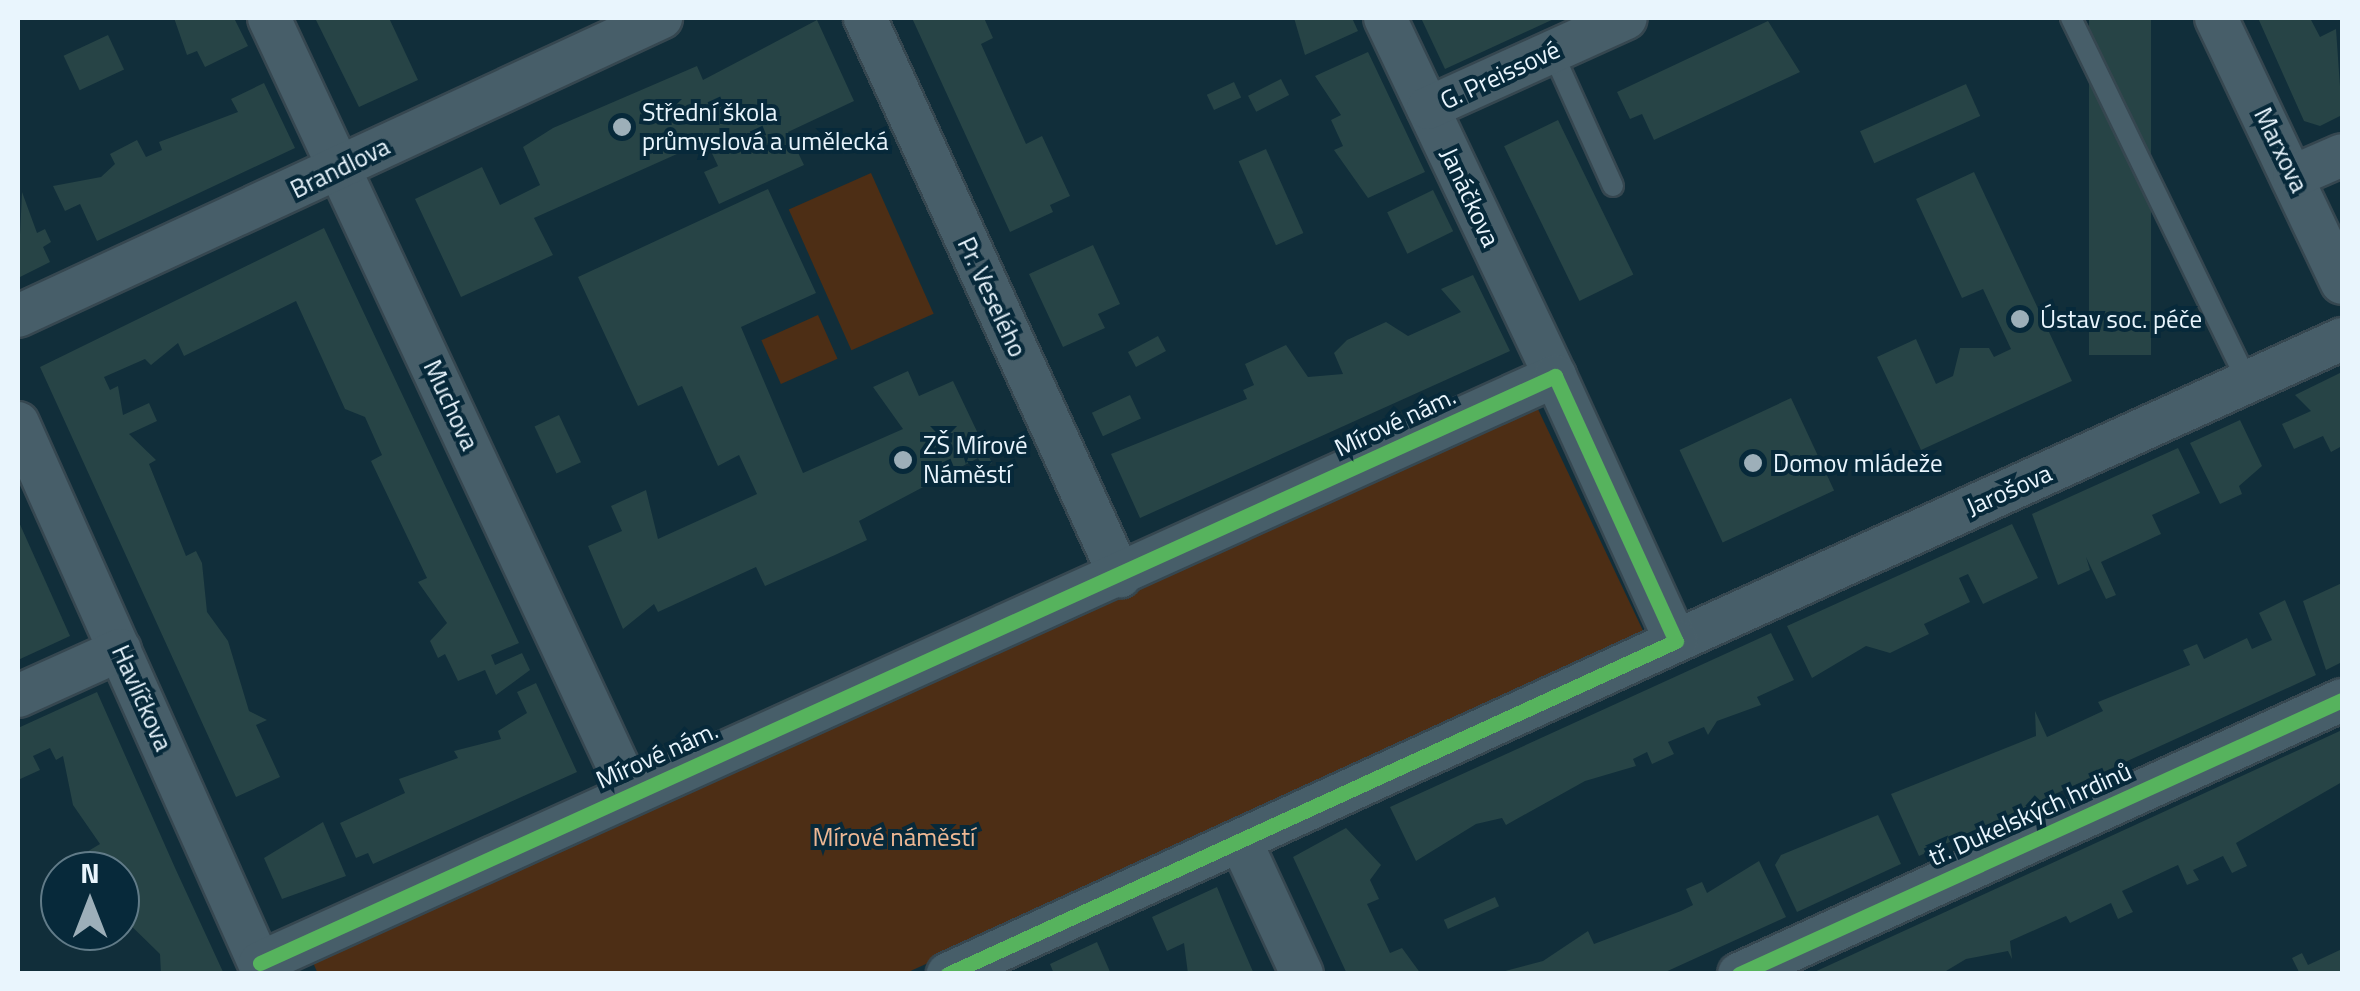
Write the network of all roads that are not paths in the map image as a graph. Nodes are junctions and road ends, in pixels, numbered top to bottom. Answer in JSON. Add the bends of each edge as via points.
{"nodes":[{"id":1,"x":269,"y":18,"type":"edge"},
{"id":2,"x":661,"y":18,"type":"edge"},
{"id":3,"x":865,"y":18,"type":"edge"},
{"id":4,"x":1385,"y":18,"type":"edge"},
{"id":5,"x":1626,"y":18,"type":"edge"},
{"id":6,"x":2071,"y":18,"type":"edge"},
{"id":7,"x":2216,"y":18,"type":"edge"},
{"id":8,"x":1552,"y":51,"type":"junction"},
{"id":9,"x":1428,"y":108,"type":"junction"},
{"id":10,"x":2342,"y":155,"type":"edge"},
{"id":11,"x":338,"y":170,"type":"junction"},
{"id":12,"x":2294,"y":176,"type":"junction"},
{"id":13,"x":1614,"y":186,"type":"dead end"},
{"id":14,"x":2342,"y":283,"type":"edge"},
{"id":15,"x":18,"y":316,"type":"edge"},
{"id":16,"x":2342,"y":339,"type":"edge"},
{"id":17,"x":1555,"y":376,"type":"junction"},
{"id":18,"x":2248,"y":381,"type":"junction"},
{"id":19,"x":18,"y":422,"type":"edge"},
{"id":20,"x":1120,"y":576,"type":"junction"},
{"id":21,"x":1676,"y":642,"type":"junction"},
{"id":22,"x":120,"y":650,"type":"junction"},
{"id":23,"x":18,"y":696,"type":"edge"},
{"id":24,"x":2342,"y":700,"type":"edge"},
{"id":25,"x":631,"y":794,"type":"junction"},
{"id":26,"x":1241,"y":842,"type":"junction"},
{"id":27,"x":262,"y":968,"type":"edge"},
{"id":28,"x":948,"y":974,"type":"edge"},
{"id":29,"x":1302,"y":974,"type":"edge"},
{"id":30,"x":1739,"y":974,"type":"edge"}],
"edges":[{"from":1,"to":11,"type":"street","name":"Muchova"},
{"from":2,"to":11,"type":"street","name":"Brandlova"},
{"from":3,"to":20,"type":"street","name":"Pr. Veselého"},
{"from":4,"to":9,"type":"street","name":"Janáčkova"},
{"from":5,"to":8,"type":"street","name":"G. Preissové"},
{"from":6,"to":18,"type":"lane"},
{"from":7,"to":12,"type":"street","name":"Marxova"},
{"from":8,"to":9,"type":"street","name":"G. Preissové"},
{"from":8,"to":13,"type":"lane"},
{"from":9,"to":17,"type":"street","name":"Janáčkova"},
{"from":10,"to":12,"type":"street"},
{"from":11,"to":15,"type":"street","name":"Brandlova"},
{"from":11,"to":25,"type":"street","name":"Muchova"},
{"from":12,"to":14,"type":"street","name":"Marxova"},
{"from":16,"to":18,"type":"street","name":"Jarošova"},
{"from":17,"to":20,"type":"street","name":"Mírové nám."},
{"from":17,"to":21,"type":"street"},
{"from":18,"to":21,"type":"street","name":"Jarošova"},
{"from":19,"to":22,"type":"street","name":"Havlíčkova"},
{"from":20,"to":25,"type":"street","name":"Mírové nám."},
{"from":21,"to":26,"type":"street"},
{"from":22,"to":23,"type":"street"},
{"from":22,"to":27,"type":"street","name":"Havlíčkova"},
{"from":24,"to":30,"type":"street","name":"tř. Dukelských hrdinů"},
{"from":25,"to":27,"type":"street","name":"Mírové nám."},
{"from":26,"to":28,"type":"street"},
{"from":26,"to":29,"type":"street"}]}
